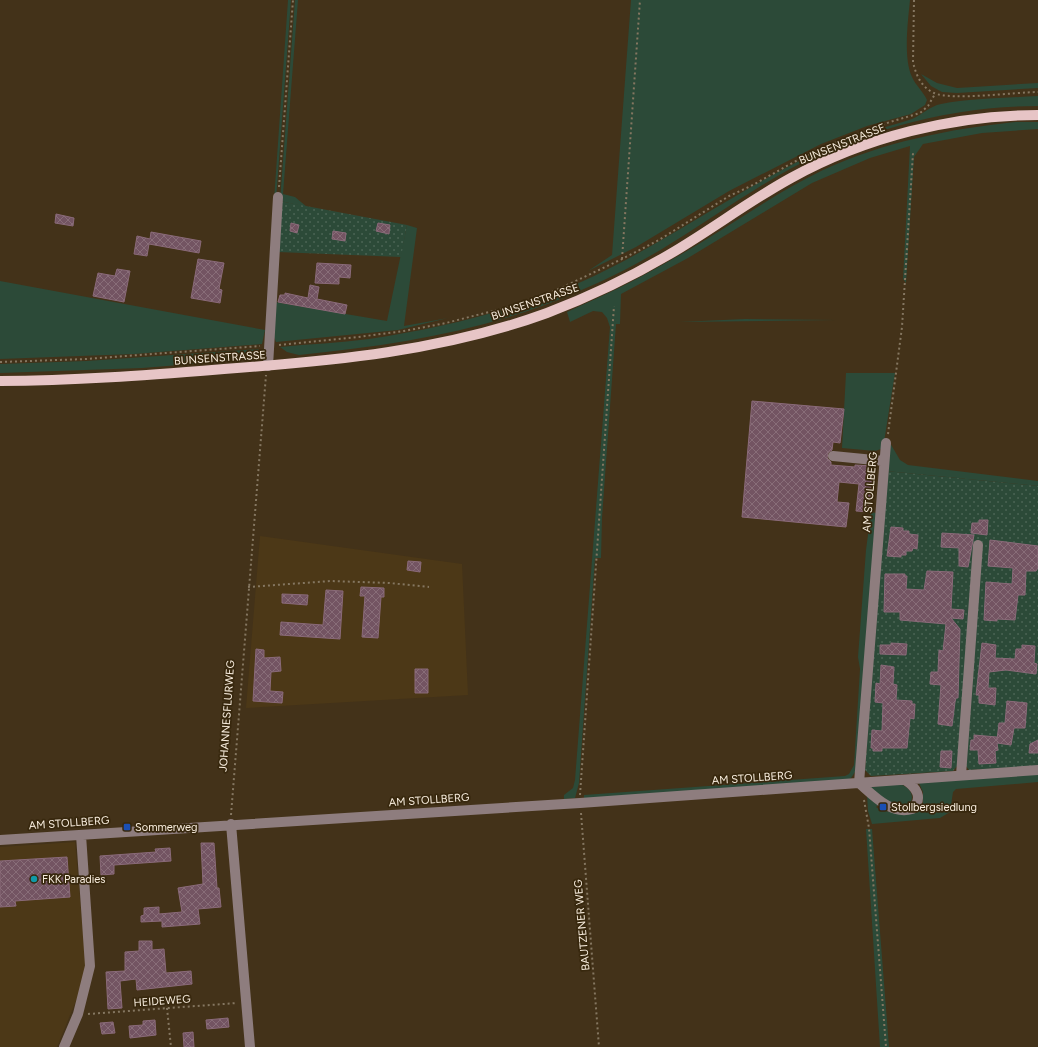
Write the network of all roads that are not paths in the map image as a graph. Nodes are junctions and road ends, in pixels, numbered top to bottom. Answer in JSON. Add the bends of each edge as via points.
{"nodes":[{"id":1,"x":1038,"y":115,"type":"edge"},
{"id":2,"x":278,"y":197,"type":"road end"},
{"id":3,"x":267,"y":370,"type":"junction"},
{"id":4,"x":0,"y":381,"type":"edge"},
{"id":5,"x":886,"y":443,"type":"road end"},
{"id":6,"x":833,"y":456,"type":"dead end"},
{"id":7,"x":884,"y":461,"type":"junction"},
{"id":8,"x":978,"y":545,"type":"dead end"},
{"id":9,"x":1038,"y":770,"type":"edge"},
{"id":10,"x":960,"y":775,"type":"junction"},
{"id":11,"x":906,"y":780,"type":"junction"},
{"id":12,"x":863,"y":786,"type":"junction"},
{"id":13,"x":231,"y":824,"type":"junction"},
{"id":14,"x":81,"y":835,"type":"junction"},
{"id":15,"x":0,"y":840,"type":"edge"},
{"id":16,"x":64,"y":1047,"type":"edge"},
{"id":17,"x":250,"y":1047,"type":"edge"}],
"edges":[{"from":1,"to":3,"type":"main road","name":"BUNSENSTRASSE","via":[[990,118],[931,127],[895,135],[825,161],[790,178],[670,254],[608,287],[546,314],[418,348]]},
{"from":2,"to":3,"type":"street"},
{"from":3,"to":4,"type":"main road","name":"BUNSENSTRASSE","via":[[87,380]]},
{"from":5,"to":7,"type":"street","name":"AM STOLLBERG"},
{"from":6,"to":7,"type":"street"},
{"from":7,"to":12,"type":"street","name":"AM STOLLBERG"},
{"from":8,"to":10,"type":"street"},
{"from":9,"to":10,"type":"street","name":"AM STOLLBERG"},
{"from":10,"to":11,"type":"street","name":"AM STOLLBERG"},
{"from":11,"to":12,"type":"street","name":"AM STOLLBERG"},
{"from":11,"to":12,"type":"street","via":[[915,788],[918,797],[916,806],[907,810],[894,809]]},
{"from":12,"to":13,"type":"street","name":"AM STOLLBERG"},
{"from":13,"to":14,"type":"street","name":"AM STOLLBERG"},
{"from":13,"to":17,"type":"street"},
{"from":14,"to":15,"type":"street","name":"AM STOLLBERG"},
{"from":14,"to":16,"type":"street","via":[[90,966],[78,1014]]}]}
